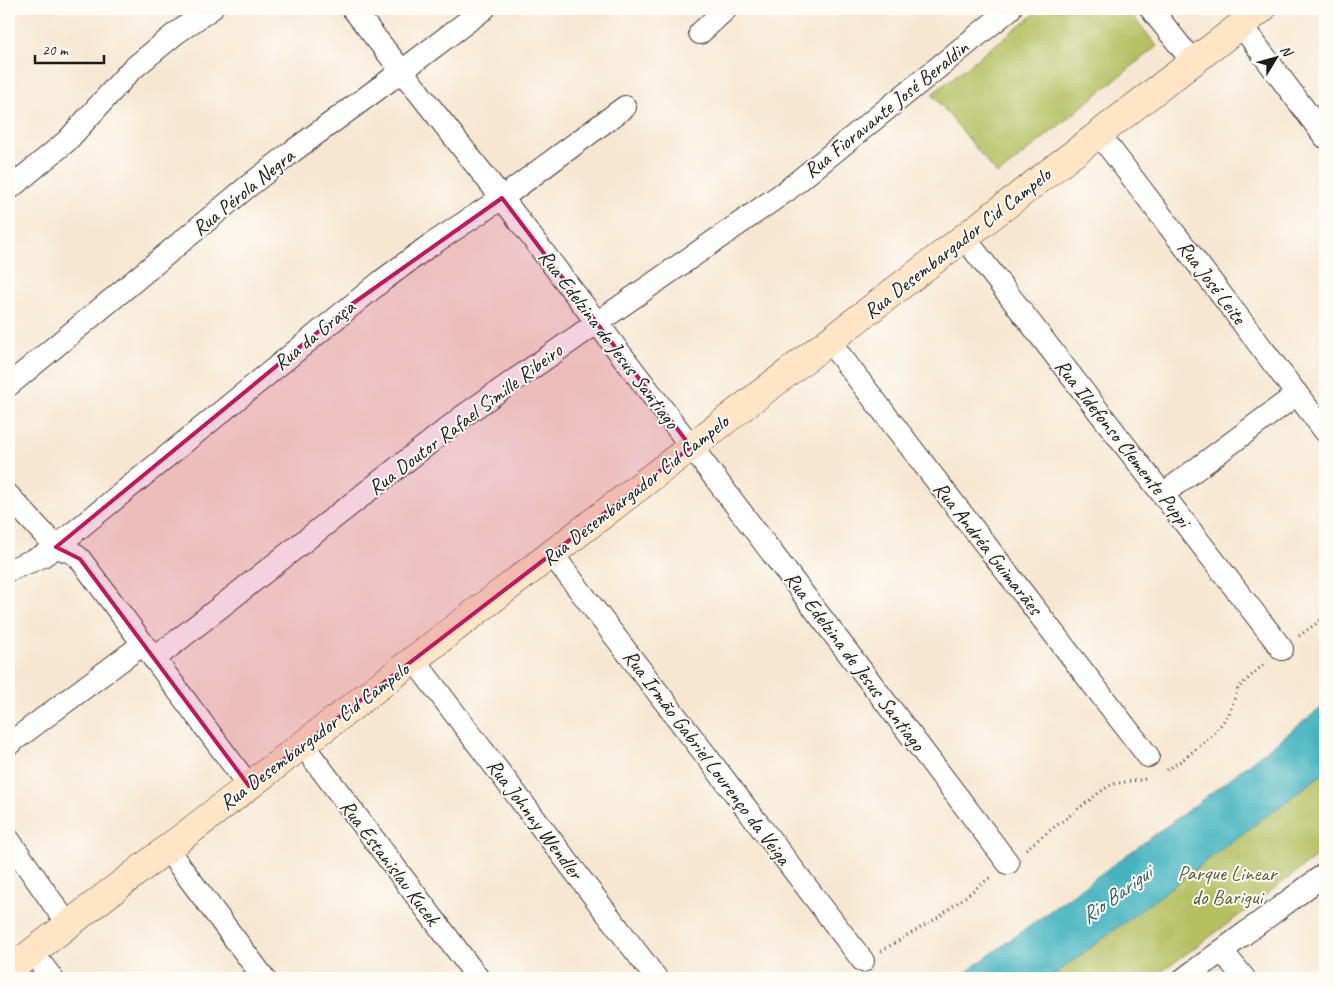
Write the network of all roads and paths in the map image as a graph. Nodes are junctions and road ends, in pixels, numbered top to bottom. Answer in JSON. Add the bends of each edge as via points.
{"nodes":[{"id":1,"x":211,"y":9,"type":"edge"},
{"id":2,"x":353,"y":9,"type":"edge"},
{"id":3,"x":484,"y":9,"type":"edge"},
{"id":4,"x":726,"y":9,"type":"edge"},
{"id":5,"x":1010,"y":9,"type":"edge"},
{"id":6,"x":1152,"y":9,"type":"edge"},
{"id":7,"x":1252,"y":17,"type":"edge"},
{"id":8,"x":700,"y":33,"type":"dead end"},
{"id":9,"x":1193,"y":62,"type":"junction"},
{"id":10,"x":402,"y":72,"type":"junction"},
{"id":11,"x":625,"y":107,"type":"dead end"},
{"id":12,"x":1099,"y":134,"type":"junction"},
{"id":13,"x":1325,"y":137,"type":"edge"},
{"id":14,"x":9,"y":189,"type":"edge"},
{"id":15,"x":786,"y":191,"type":"joint"},
{"id":16,"x":502,"y":198,"type":"junction"},
{"id":17,"x":964,"y":238,"type":"junction"},
{"id":18,"x":597,"y":323,"type":"junction"},
{"id":19,"x":829,"y":341,"type":"junction"},
{"id":20,"x":9,"y":385,"type":"edge"},
{"id":21,"x":1297,"y":394,"type":"junction"},
{"id":22,"x":1325,"y":431,"type":"edge"},
{"id":23,"x":691,"y":447,"type":"junction"},
{"id":24,"x":1163,"y":494,"type":"junction"},
{"id":25,"x":9,"y":496,"type":"edge"},
{"id":26,"x":56,"y":547,"type":"junction"},
{"id":27,"x":552,"y":554,"type":"junction"},
{"id":28,"x":9,"y":570,"type":"edge"},
{"id":29,"x":1325,"y":617,"type":"edge"},
{"id":30,"x":1282,"y":649,"type":"junction"},
{"id":31,"x":148,"y":652,"type":"junction"},
{"id":32,"x":414,"y":660,"type":"junction"},
{"id":33,"x":9,"y":744,"type":"edge"},
{"id":34,"x":303,"y":745,"type":"junction"},
{"id":35,"x":1149,"y":766,"type":"joint"},
{"id":36,"x":1165,"y":771,"type":"dead end"},
{"id":37,"x":248,"y":786,"type":"junction"},
{"id":38,"x":9,"y":840,"type":"edge"},
{"id":39,"x":167,"y":849,"type":"junction"},
{"id":40,"x":1008,"y":863,"type":"junction"},
{"id":41,"x":1325,"y":874,"type":"edge"},
{"id":42,"x":68,"y":925,"type":"junction"},
{"id":43,"x":32,"y":952,"type":"junction"},
{"id":44,"x":1222,"y":952,"type":"junction"},
{"id":45,"x":863,"y":961,"type":"joint"},
{"id":46,"x":9,"y":970,"type":"edge"},
{"id":47,"x":52,"y":978,"type":"edge"},
{"id":48,"x":264,"y":978,"type":"edge"},
{"id":49,"x":478,"y":978,"type":"edge"},
{"id":50,"x":656,"y":978,"type":"edge"},
{"id":51,"x":1185,"y":978,"type":"edge"},
{"id":52,"x":1244,"y":978,"type":"edge"}],
"edges":[{"from":1,"to":14,"type":"street","via":[[130,71],[67,141]]},
{"from":2,"to":10,"type":"street","name":"Rua Edelzina de Jesus Santiago"},
{"from":3,"to":10,"type":"street","name":"Rua Pérola Negra"},
{"from":4,"to":8,"type":"street"},
{"from":5,"to":15,"type":"street","name":"Rua Fioravante José Beraldin"},
{"from":6,"to":9,"type":"street"},
{"from":7,"to":9,"type":"street","name":"Rua Desembargador Cid Campelo"},
{"from":7,"to":13,"type":"street"},
{"from":9,"to":12,"type":"street","name":"Rua Desembargador Cid Campelo"},
{"from":10,"to":16,"type":"street","name":"Rua Edelzina de Jesus Santiago"},
{"from":10,"to":20,"type":"street","name":"Rua Pérola Negra","via":[[254,181]]},
{"from":11,"to":16,"type":"street","name":"Rua da Graça"},
{"from":12,"to":17,"type":"street","name":"Rua Desembargador Cid Campelo"},
{"from":12,"to":21,"type":"street","name":"Rua José Leite"},
{"from":15,"to":18,"type":"street","name":"Rua Doutor Rafael Simille Ribeiro"},
{"from":16,"to":18,"type":"street","name":"Rua Edelzina de Jesus Santiago"},
{"from":16,"to":26,"type":"street","name":"Rua da Graça","via":[[426,248],[352,304]]},
{"from":17,"to":19,"type":"street","name":"Rua Desembargador Cid Campelo"},
{"from":17,"to":24,"type":"street","name":"Rua Ildefonso Clemente Puppi"},
{"from":18,"to":23,"type":"street","name":"Rua Edelzina de Jesus Santiago"},
{"from":18,"to":31,"type":"street","name":"Rua Doutor Rafael Simille Ribeiro","via":[[466,414]]},
{"from":19,"to":23,"type":"street","name":"Rua Desembargador Cid Campelo"},
{"from":19,"to":35,"type":"street","name":"Rua Andréa Guimarães"},
{"from":21,"to":22,"type":"street","name":"Rua José Leite"},
{"from":21,"to":24,"type":"street"},
{"from":23,"to":27,"type":"street","name":"Rua Desembargador Cid Campelo"},
{"from":23,"to":40,"type":"street","name":"Rua Edelzina de Jesus Santiago"},
{"from":24,"to":30,"type":"street","name":"Rua Ildefonso Clemente Puppi"},
{"from":25,"to":26,"type":"street"},
{"from":26,"to":28,"type":"street","name":"Rua da Graça"},
{"from":26,"to":31,"type":"street","via":[[80,559]]},
{"from":27,"to":32,"type":"street","name":"Rua Desembargador Cid Campelo"},
{"from":27,"to":45,"type":"street","name":"Rua Irmão Gabriel Lourenço da Veiga"},
{"from":29,"to":30,"type":"path"},
{"from":30,"to":36,"type":"path","via":[[1238,688],[1229,714],[1214,734]]},
{"from":31,"to":33,"type":"street","name":"Rua Doutor Rafael Simille Ribeiro"},
{"from":31,"to":37,"type":"street"},
{"from":32,"to":34,"type":"street","name":"Rua Desembargador Cid Campelo"},
{"from":32,"to":50,"type":"street","name":"Rua Johnny Wendler"},
{"from":34,"to":37,"type":"street","name":"Rua Desembargador Cid Campelo"},
{"from":34,"to":49,"type":"street","name":"Rua Estanislau Kucek"},
{"from":35,"to":40,"type":"path","via":[[1136,782],[1104,788]]},
{"from":37,"to":39,"type":"street","name":"Rua Desembargador Cid Campelo"},
{"from":38,"to":42,"type":"street"},
{"from":39,"to":42,"type":"street","name":"Rua Desembargador Cid Campelo"},
{"from":39,"to":48,"type":"street"},
{"from":40,"to":45,"type":"path","via":[[939,916]]},
{"from":41,"to":44,"type":"street"},
{"from":42,"to":43,"type":"street","name":"Rua Desembargador Cid Campelo"},
{"from":43,"to":46,"type":"street","name":"Rua Desembargador Cid Campelo"},
{"from":43,"to":47,"type":"street"},
{"from":44,"to":51,"type":"street"},
{"from":44,"to":52,"type":"street"}]}
